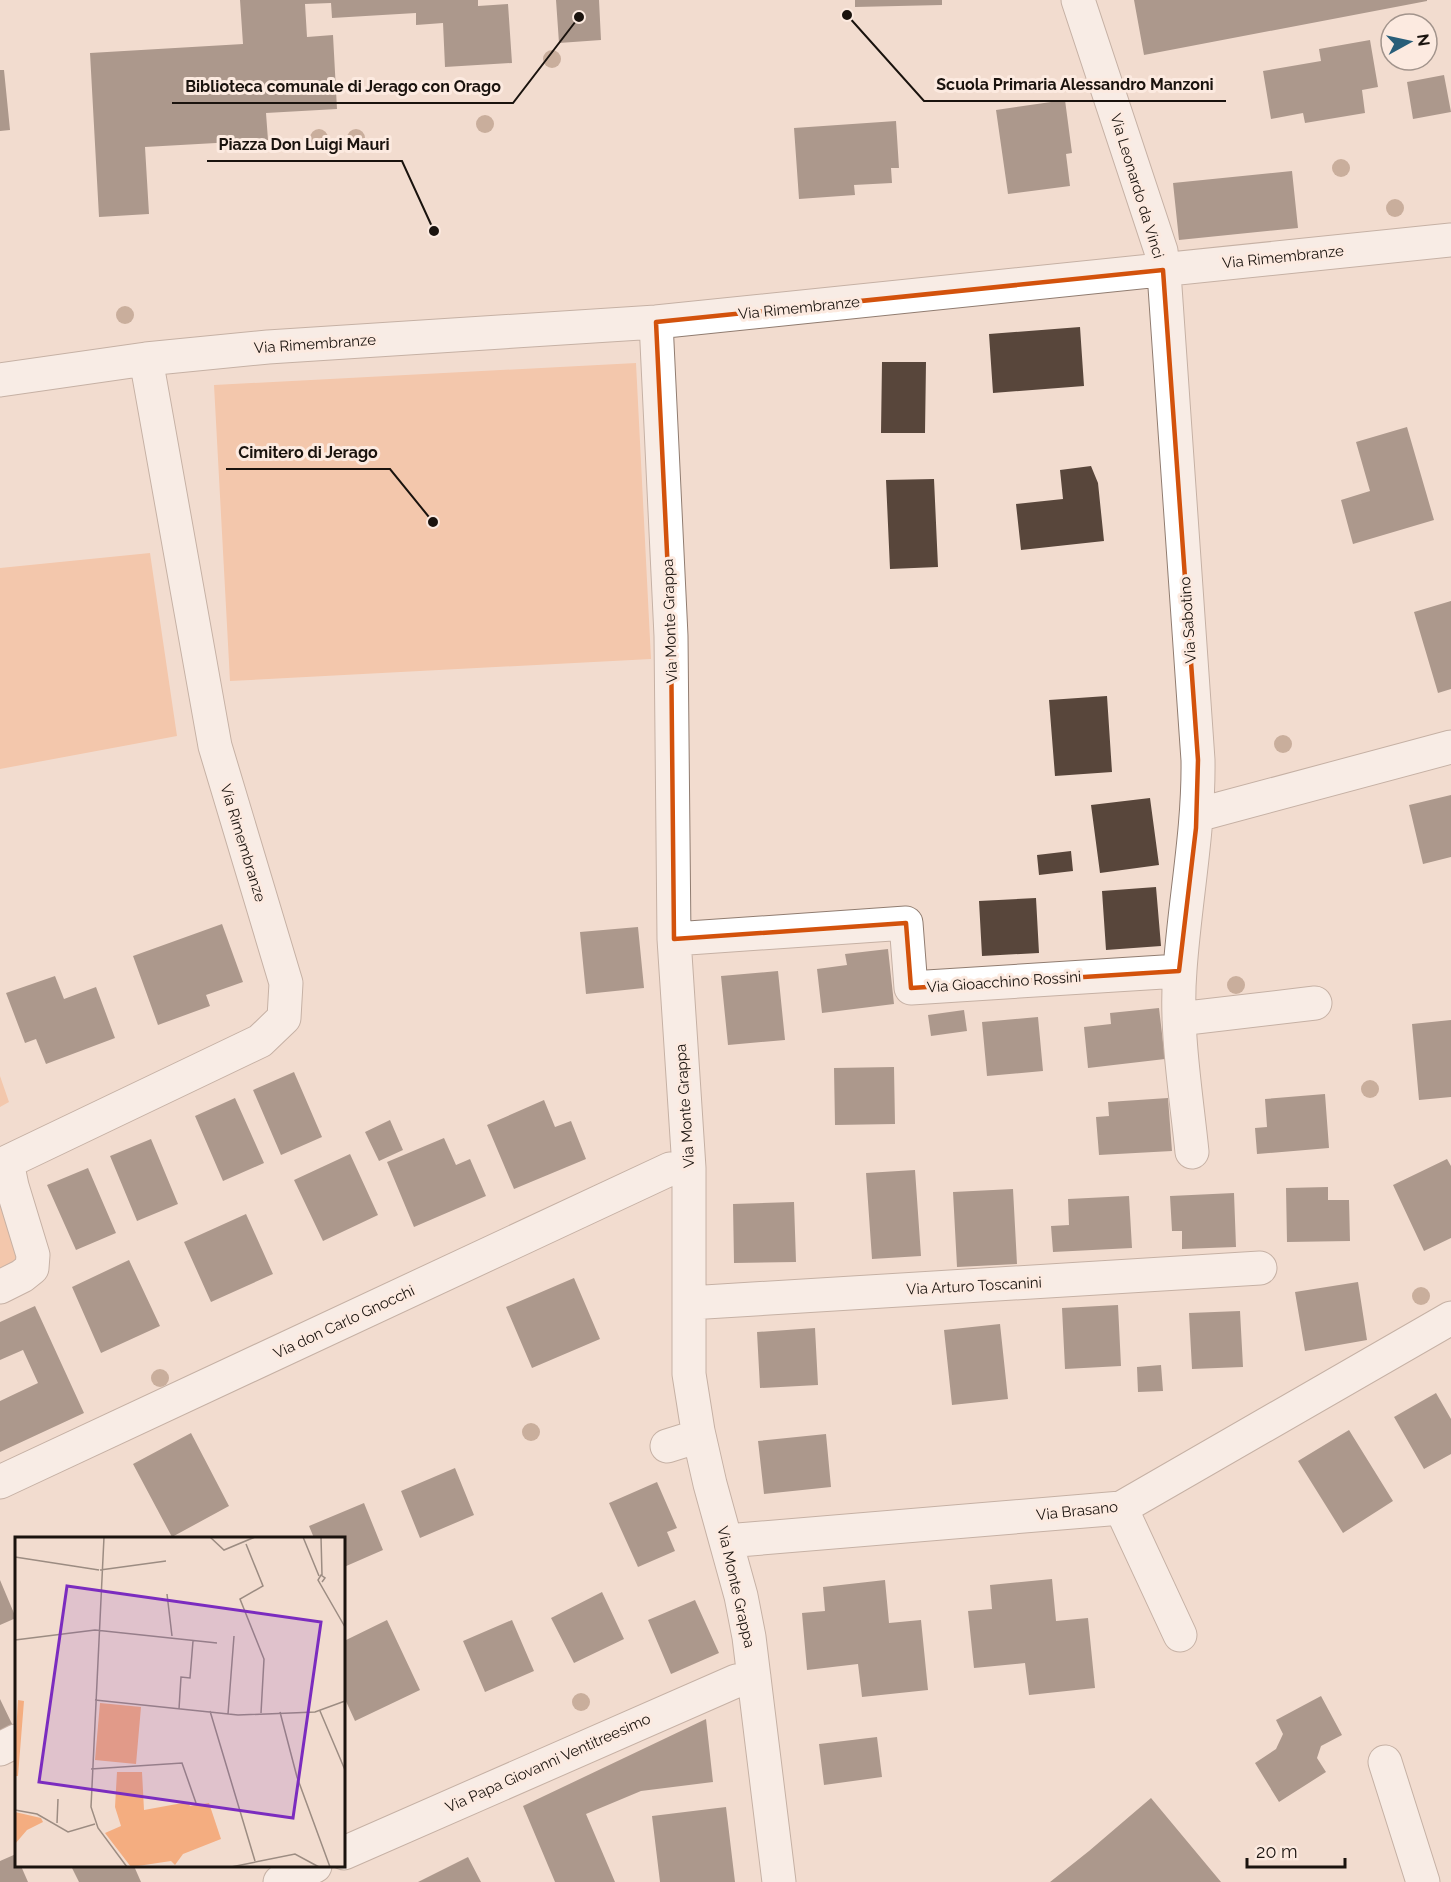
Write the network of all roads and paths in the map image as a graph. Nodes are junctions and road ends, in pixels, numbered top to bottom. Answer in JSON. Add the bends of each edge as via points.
{"nodes":[{"id":1,"x":1078,"y":0,"type":"edge"},
{"id":2,"x":1451,"y":240,"type":"edge"},
{"id":3,"x":1162,"y":270,"type":"junction"},
{"id":4,"x":656,"y":322,"type":"junction"},
{"id":5,"x":146,"y":359,"type":"junction"},
{"id":6,"x":0,"y":380,"type":"edge"},
{"id":7,"x":1451,"y":747,"type":"edge"},
{"id":8,"x":1197,"y":815,"type":"junction"},
{"id":9,"x":674,"y":939,"type":"junction"},
{"id":10,"x":1179,"y":971,"type":"junction"},
{"id":11,"x":1314,"y":1003,"type":"dead end"},
{"id":12,"x":1179,"y":1019,"type":"junction"},
{"id":13,"x":1192,"y":1152,"type":"dead end"},
{"id":14,"x":689,"y":1168,"type":"junction"},
{"id":15,"x":1260,"y":1268,"type":"dead end"},
{"id":16,"x":0,"y":1287,"type":"edge"},
{"id":17,"x":689,"y":1303,"type":"junction"},
{"id":18,"x":1451,"y":1318,"type":"edge"},
{"id":19,"x":699,"y":1436,"type":"junction"},
{"id":20,"x":667,"y":1446,"type":"dead end"},
{"id":21,"x":0,"y":1482,"type":"edge"},
{"id":22,"x":1121,"y":1508,"type":"junction"},
{"id":23,"x":726,"y":1541,"type":"junction"},
{"id":24,"x":1180,"y":1635,"type":"dead end"},
{"id":25,"x":754,"y":1677,"type":"junction"},
{"id":26,"x":15,"y":1742,"type":"edge"},
{"id":27,"x":0,"y":1749,"type":"edge"},
{"id":28,"x":1385,"y":1761,"type":"dead end"},
{"id":29,"x":345,"y":1853,"type":"edge"},
{"id":30,"x":313,"y":1867,"type":"edge"},
{"id":31,"x":280,"y":1882,"type":"edge"},
{"id":32,"x":779,"y":1882,"type":"edge"},
{"id":33,"x":1423,"y":1882,"type":"edge"}],
"edges":[{"from":1,"to":3,"type":"street","name":"Via Leonardo da Vinci","via":[[1161,252]]},
{"from":2,"to":3,"type":"street","name":"Via Rimembranze"},
{"from":3,"to":4,"type":"street","name":"Via Rimembranze"},
{"from":3,"to":8,"type":"street","name":"Via Sabotino","via":[[1198,760]]},
{"from":4,"to":5,"type":"street","name":"Via Rimembranze","via":[[268,347]]},
{"from":4,"to":9,"type":"street","name":"Via Monte Grappa","via":[[671,636]]},
{"from":5,"to":6,"type":"street","name":"Via Rimembranze"},
{"from":5,"to":16,"type":"street","name":"Via Rimembranze","via":[[215,746],[286,983],[284,1018],[260,1041],[7,1161],[33,1255],[32,1268]]},
{"from":7,"to":8,"type":"street"},
{"from":8,"to":10,"type":"street","name":"Via Sabotino"},
{"from":9,"to":10,"type":"street","name":"Via Gioacchino Rossini","via":[[906,923],[911,988]]},
{"from":9,"to":14,"type":"street","name":"Via Monte Grappa"},
{"from":10,"to":12,"type":"street","name":"Via Sabotino"},
{"from":11,"to":12,"type":"street"},
{"from":12,"to":13,"type":"street","name":"Via Sabotino"},
{"from":14,"to":17,"type":"street","name":"Via Monte Grappa"},
{"from":14,"to":21,"type":"street","name":"Via don Carlo Gnocchi","via":[[670,1170]]},
{"from":15,"to":17,"type":"street","name":"Via Arturo Toscanini"},
{"from":17,"to":19,"type":"street","name":"Via Monte Grappa","via":[[689,1374]]},
{"from":18,"to":22,"type":"street","name":"Via Brasano"},
{"from":19,"to":20,"type":"street"},
{"from":19,"to":23,"type":"street","name":"Via Monte Grappa"},
{"from":22,"to":23,"type":"street","name":"Via Brasano"},
{"from":22,"to":24,"type":"street"},
{"from":23,"to":25,"type":"street","name":"Via Monte Grappa","via":[[741,1596]]},
{"from":25,"to":29,"type":"street","name":"Via Papa Giovanni Ventitreesimo","via":[[725,1686]]},
{"from":25,"to":32,"type":"street","name":"Via Monte Grappa"},
{"from":26,"to":27,"type":"street"},
{"from":28,"to":33,"type":"street"},
{"from":30,"to":31,"type":"street"}]}
